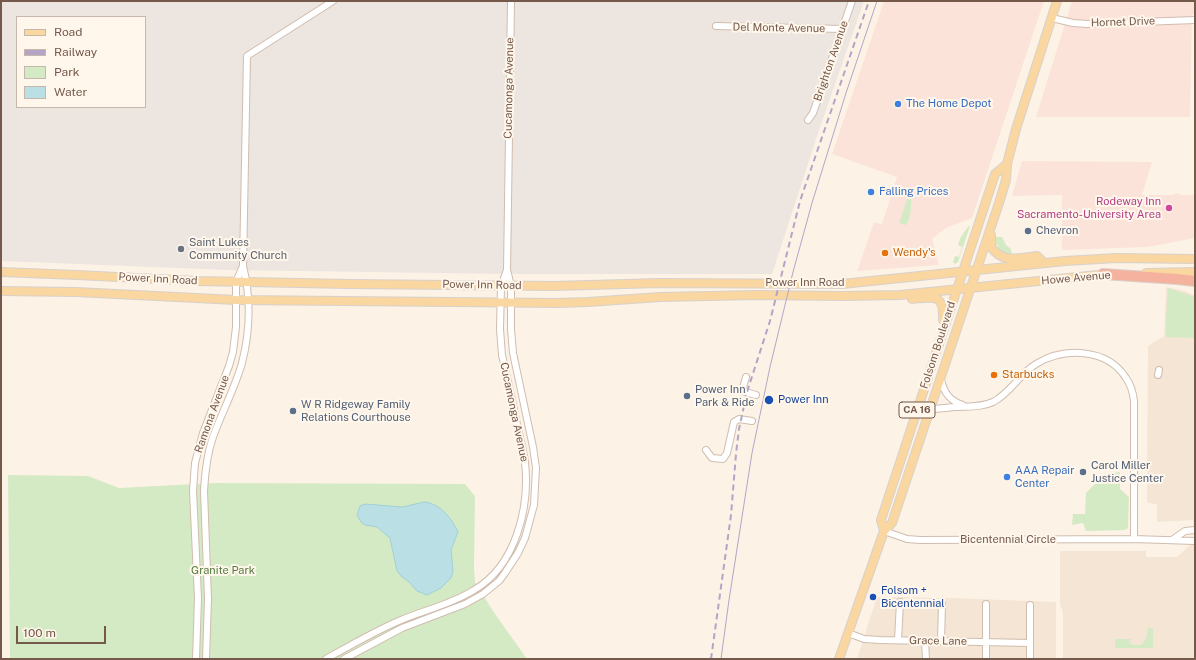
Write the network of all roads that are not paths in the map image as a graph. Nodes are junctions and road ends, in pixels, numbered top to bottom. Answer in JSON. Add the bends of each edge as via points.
{"nodes":[{"id":1,"x":333,"y":1,"type":"edge"},
{"id":2,"x":511,"y":1,"type":"edge"},
{"id":3,"x":852,"y":1,"type":"edge"},
{"id":4,"x":1057,"y":1,"type":"edge"},
{"id":5,"x":1052,"y":18,"type":"junction"},
{"id":6,"x":1195,"y":20,"type":"edge"},
{"id":7,"x":716,"y":26,"type":"dead end"},
{"id":8,"x":842,"y":29,"type":"junction"},
{"id":9,"x":808,"y":120,"type":"dead end"},
{"id":10,"x":1007,"y":164,"type":"junction"},
{"id":11,"x":991,"y":226,"type":"junction"},
{"id":12,"x":1195,"y":259,"type":"edge"},
{"id":13,"x":1044,"y":263,"type":"junction"},
{"id":14,"x":243,"y":266,"type":"junction"},
{"id":15,"x":507,"y":270,"type":"junction"},
{"id":16,"x":977,"y":270,"type":"junction"},
{"id":17,"x":1,"y":272,"type":"edge"},
{"id":18,"x":962,"y":272,"type":"junction"},
{"id":19,"x":1195,"y":272,"type":"edge"},
{"id":20,"x":1103,"y":274,"type":"junction"},
{"id":21,"x":1195,"y":281,"type":"edge"},
{"id":22,"x":236,"y":282,"type":"junction"},
{"id":23,"x":248,"y":282,"type":"junction"},
{"id":24,"x":501,"y":286,"type":"junction"},
{"id":25,"x":511,"y":286,"type":"junction"},
{"id":26,"x":971,"y":287,"type":"junction"},
{"id":27,"x":956,"y":289,"type":"junction"},
{"id":28,"x":1,"y":291,"type":"edge"},
{"id":29,"x":900,"y":294,"type":"junction"},
{"id":30,"x":236,"y":300,"type":"junction"},
{"id":31,"x":248,"y":300,"type":"junction"},
{"id":32,"x":500,"y":303,"type":"junction"},
{"id":33,"x":511,"y":303,"type":"junction"},
{"id":34,"x":943,"y":330,"type":"junction"},
{"id":35,"x":746,"y":377,"type":"dead end"},
{"id":36,"x":940,"y":378,"type":"junction"},
{"id":37,"x":756,"y":394,"type":"dead end"},
{"id":38,"x":971,"y":407,"type":"junction"},
{"id":39,"x":929,"y":410,"type":"junction"},
{"id":40,"x":752,"y":421,"type":"dead end"},
{"id":41,"x":706,"y":450,"type":"dead end"},
{"id":42,"x":1193,"y":530,"type":"edge"},
{"id":43,"x":884,"y":531,"type":"junction"},
{"id":44,"x":1134,"y":539,"type":"junction"},
{"id":45,"x":1172,"y":540,"type":"junction"},
{"id":46,"x":1194,"y":541,"type":"edge"},
{"id":47,"x":900,"y":602,"type":"dead end"},
{"id":48,"x":942,"y":604,"type":"dead end"},
{"id":49,"x":986,"y":604,"type":"dead end"},
{"id":50,"x":1030,"y":605,"type":"dead end"},
{"id":51,"x":848,"y":632,"type":"junction"},
{"id":52,"x":898,"y":640,"type":"junction"},
{"id":53,"x":924,"y":641,"type":"junction"},
{"id":54,"x":941,"y":641,"type":"junction"},
{"id":55,"x":986,"y":642,"type":"junction"},
{"id":56,"x":1030,"y":643,"type":"junction"},
{"id":57,"x":196,"y":659,"type":"edge"},
{"id":58,"x":206,"y":659,"type":"edge"},
{"id":59,"x":326,"y":659,"type":"edge"},
{"id":60,"x":344,"y":659,"type":"edge"},
{"id":61,"x":839,"y":659,"type":"edge"},
{"id":62,"x":926,"y":659,"type":"edge"},
{"id":63,"x":986,"y":659,"type":"edge"},
{"id":64,"x":1030,"y":659,"type":"edge"}],
"edges":[{"from":1,"to":14,"type":"street","name":"Ramona Avenue","via":[[247,56]]},
{"from":2,"to":15,"type":"street","name":"Cucamonga Avenue"},
{"from":3,"to":8,"type":"street","name":"Brighton Avenue"},
{"from":4,"to":5,"type":"main road","name":"Folsom Boulevard"},
{"from":5,"to":6,"type":"street","name":"Hornet Drive","via":[[1087,24]]},
{"from":5,"to":10,"type":"main road","name":"Folsom Boulevard","via":[[1024,101]]},
{"from":7,"to":8,"type":"street","name":"Del Monte Avenue"},
{"from":8,"to":9,"type":"street","name":"Brighton Avenue"},
{"from":10,"to":11,"type":"main road","name":"Folsom Boulevard","via":[[1006,180]]},
{"from":10,"to":18,"type":"main road","name":"Folsom Boulevard","via":[[995,174]]},
{"from":11,"to":13,"type":"main road","via":[[991,247],[1000,257],[1006,259],[1036,256]]},
{"from":11,"to":16,"type":"main road","name":"Folsom Boulevard"},
{"from":12,"to":13,"type":"main road","name":"Howe Avenue","via":[[1116,258]]},
{"from":13,"to":16,"type":"main road","name":"Howe Avenue"},
{"from":14,"to":22,"type":"street","name":"Ramona Avenue"},
{"from":14,"to":23,"type":"street","name":"Ramona Avenue"},
{"from":15,"to":24,"type":"street","name":"Cucamonga Avenue"},
{"from":15,"to":25,"type":"street","name":"Cucamonga Avenue"},
{"from":16,"to":18,"type":"main road","name":"Howe Avenue"},
{"from":16,"to":26,"type":"main road","name":"Folsom Boulevard"},
{"from":17,"to":22,"type":"main road","name":"Power Inn Road"},
{"from":18,"to":25,"type":"main road","name":"Power Inn Road","via":[[842,284],[654,283]]},
{"from":18,"to":27,"type":"main road","name":"Folsom Boulevard","number":"CA 16"},
{"from":19,"to":20,"type":"main road","name":"Howe Avenue"},
{"from":20,"to":21,"type":"highway"},
{"from":20,"to":26,"type":"main road","name":"Howe Avenue"},
{"from":22,"to":23,"type":"main road","name":"Power Inn Road"},
{"from":22,"to":30,"type":"street","name":"Ramona Avenue"},
{"from":23,"to":24,"type":"main road","name":"Power Inn Road"},
{"from":23,"to":31,"type":"street","name":"Ramona Avenue"},
{"from":24,"to":25,"type":"main road","name":"Power Inn Road"},
{"from":24,"to":32,"type":"street","name":"Cucamonga Avenue"},
{"from":25,"to":33,"type":"street","name":"Cucamonga Avenue"},
{"from":26,"to":27,"type":"main road","name":"Howe Avenue"},
{"from":26,"to":36,"type":"main road","name":"Folsom Boulevard","number":"CA 16"},
{"from":27,"to":29,"type":"main road","name":"Power Inn Road"},
{"from":27,"to":34,"type":"main road","name":"Folsom Boulevard","number":"CA 16"},
{"from":28,"to":30,"type":"main road","name":"Power Inn Road"},
{"from":29,"to":33,"type":"main road","name":"Power Inn Road","via":[[660,296],[588,302]]},
{"from":29,"to":34,"type":"main road","via":[[904,299],[933,297],[939,300],[943,306]]},
{"from":30,"to":31,"type":"main road","name":"Power Inn Road"},
{"from":30,"to":57,"type":"street","name":"Ramona Avenue","via":[[233,352],[203,433],[195,463],[193,491],[198,598]]},
{"from":31,"to":32,"type":"main road","name":"Power Inn Road"},
{"from":31,"to":58,"type":"street","name":"Ramona Avenue","via":[[248,326],[242,364],[214,436],[205,476],[208,599]]},
{"from":32,"to":33,"type":"main road","name":"Power Inn Road"},
{"from":32,"to":59,"type":"street","name":"Cucamonga Avenue","via":[[502,355],[525,469],[523,505],[511,548],[492,576],[473,592],[400,620]]},
{"from":33,"to":60,"type":"street","name":"Cucamonga Avenue","via":[[513,353],[533,447],[536,474],[532,518],[518,553],[499,580],[476,598],[402,628]]},
{"from":34,"to":43,"type":"main road","name":"Folsom Boulevard","number":"CA 16","via":[[881,520]]},
{"from":35,"to":37,"type":"street","via":[[742,391]]},
{"from":36,"to":38,"type":"street","via":[[949,399]]},
{"from":36,"to":39,"type":"main road","name":"Folsom Boulevard","number":"CA 16"},
{"from":38,"to":39,"type":"street"},
{"from":38,"to":44,"type":"street","via":[[988,404],[1000,398],[1035,364],[1059,354],[1089,354],[1104,358],[1115,366],[1130,384],[1134,401]]},
{"from":39,"to":43,"type":"main road","name":"Folsom Boulevard","number":"CA 16","via":[[892,524]]},
{"from":40,"to":41,"type":"street","via":[[739,419],[734,422],[727,453],[723,459],[712,458]]},
{"from":42,"to":45,"type":"street","via":[[1186,531]]},
{"from":42,"to":46,"type":"street"},
{"from":43,"to":44,"type":"street","name":"Bicentennial Circle","via":[[907,539],[920,540]]},
{"from":43,"to":51,"type":"main road","name":"Folsom Boulevard","number":"CA 16"},
{"from":44,"to":45,"type":"street","name":"Bicentennial Circle"},
{"from":45,"to":46,"type":"street","name":"Bicentennial Circle"},
{"from":47,"to":52,"type":"street"},
{"from":48,"to":54,"type":"street"},
{"from":49,"to":55,"type":"street"},
{"from":50,"to":56,"type":"street"},
{"from":51,"to":52,"type":"street","name":"Grace Lane","via":[[864,639]]},
{"from":51,"to":61,"type":"main road","name":"Folsom Boulevard","number":"CA 16"},
{"from":52,"to":53,"type":"street","name":"Grace Lane"},
{"from":53,"to":54,"type":"street","name":"Grace Lane"},
{"from":53,"to":62,"type":"street"},
{"from":54,"to":55,"type":"street","name":"Grace Lane"},
{"from":55,"to":56,"type":"street","name":"Grace Lane"},
{"from":55,"to":63,"type":"street"},
{"from":56,"to":64,"type":"street"}]}
